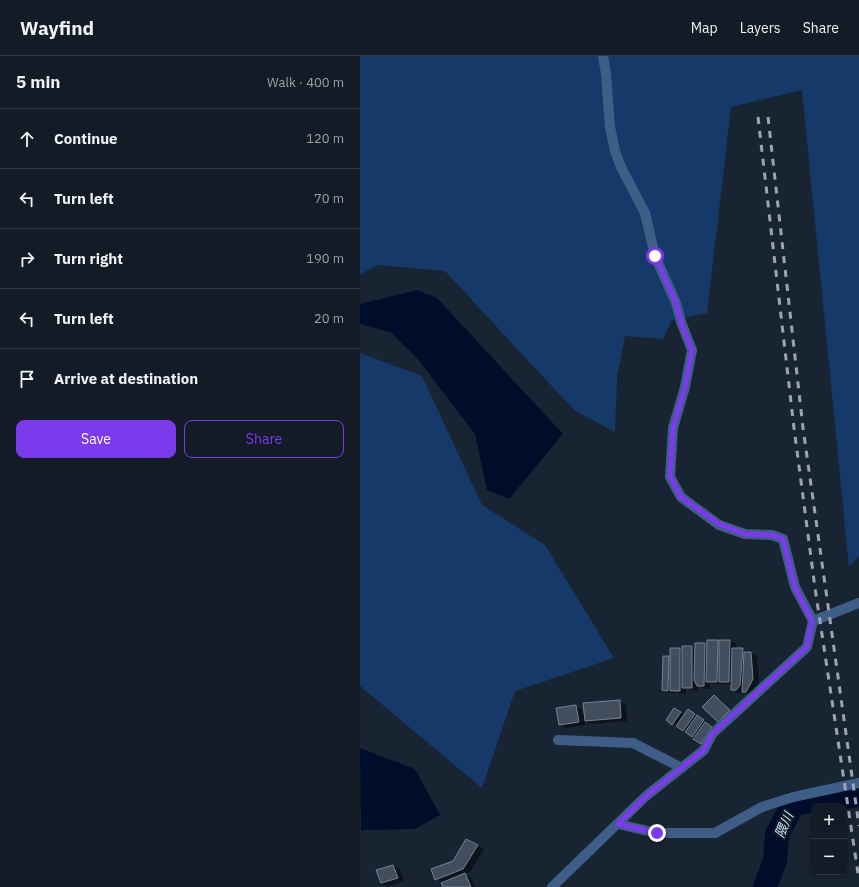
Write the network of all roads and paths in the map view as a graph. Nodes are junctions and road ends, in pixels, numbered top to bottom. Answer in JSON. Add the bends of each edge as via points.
{"nodes":[{"id":1,"x":603,"y":56,"type":"edge"},
{"id":2,"x":859,"y":604,"type":"edge"},
{"id":3,"x":812,"y":621,"type":"junction"},
{"id":4,"x":558,"y":740,"type":"dead end"},
{"id":5,"x":682,"y":768,"type":"junction"},
{"id":6,"x":859,"y":782,"type":"edge"},
{"id":7,"x":618,"y":824,"type":"junction"},
{"id":8,"x":552,"y":887,"type":"edge"}],
"edges":[{"from":1,"to":3,"type":"street","via":[[615,151],[645,213],[655,256],[676,303],[692,350],[673,428],[670,476],[681,497],[719,524],[745,534],[772,535],[783,539],[795,587]]},
{"from":2,"to":3,"type":"street"},
{"from":3,"to":5,"type":"street","via":[[807,647],[712,734],[704,750]]},
{"from":4,"to":5,"type":"street","via":[[633,743]]},
{"from":5,"to":7,"type":"street","via":[[646,796]]},
{"from":6,"to":7,"type":"street","via":[[799,795],[762,807],[715,833],[657,833]]},
{"from":7,"to":8,"type":"street"}]}
